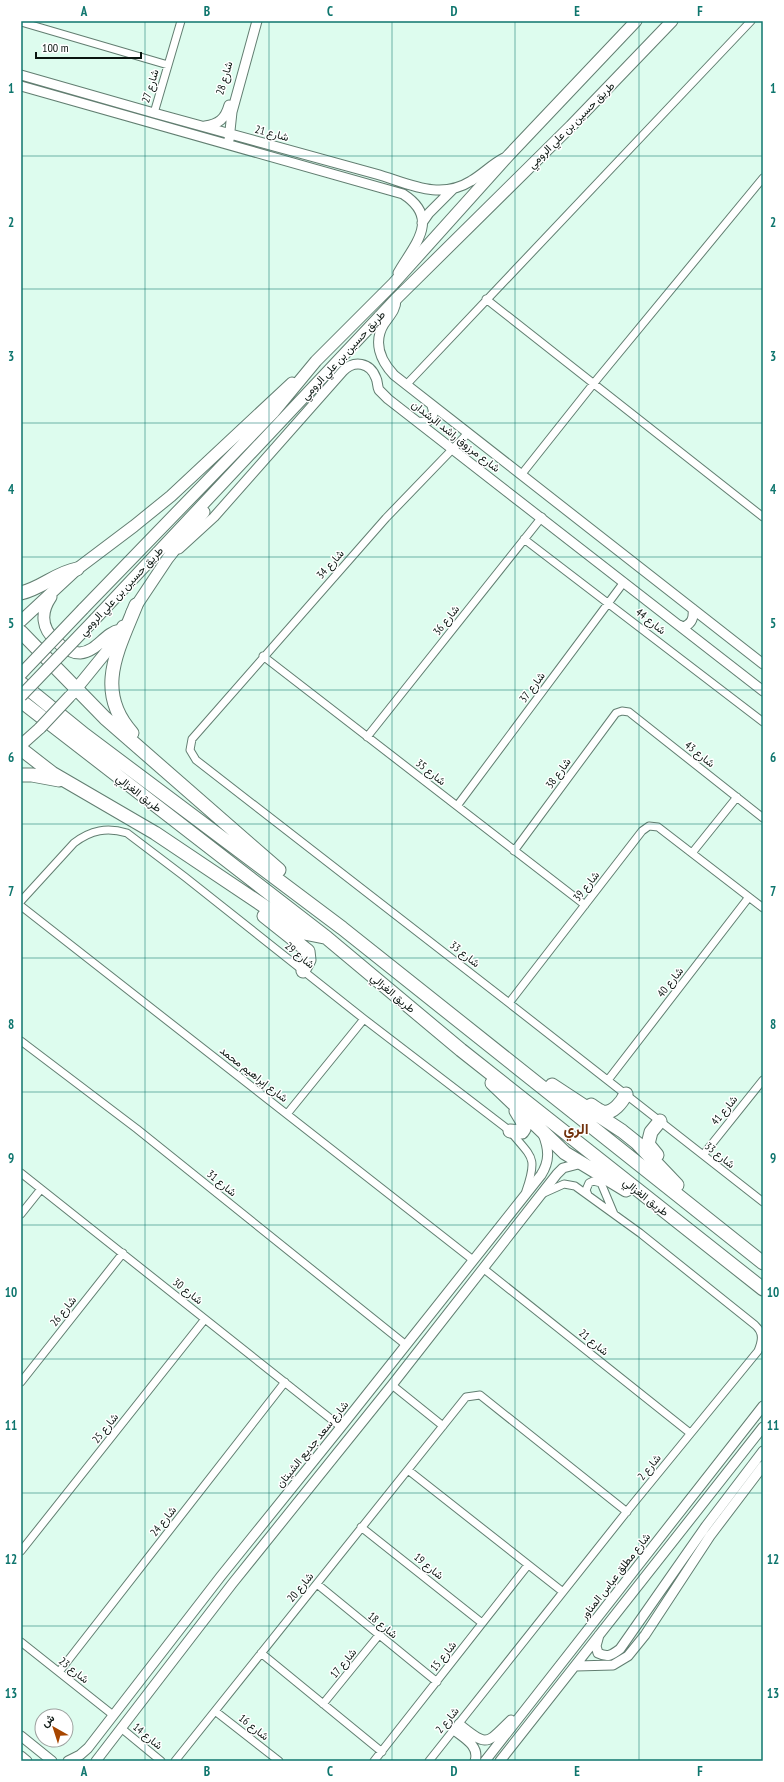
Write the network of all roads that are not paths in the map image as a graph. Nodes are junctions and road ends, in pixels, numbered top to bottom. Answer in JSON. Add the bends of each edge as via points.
{"nodes":[{"id":1,"x":180,"y":21,"type":"edge"},
{"id":2,"x":252,"y":21,"type":"edge"},
{"id":3,"x":257,"y":21,"type":"edge"},
{"id":4,"x":636,"y":21,"type":"edge"},
{"id":5,"x":672,"y":21,"type":"edge"},
{"id":6,"x":751,"y":21,"type":"edge"},
{"id":7,"x":21,"y":22,"type":"edge"},
{"id":8,"x":168,"y":66,"type":"junction"},
{"id":9,"x":21,"y":75,"type":"edge"},
{"id":10,"x":21,"y":86,"type":"edge"},
{"id":11,"x":154,"y":113,"type":"junction"},
{"id":12,"x":203,"y":127,"type":"junction"},
{"id":13,"x":230,"y":134,"type":"junction"},
{"id":14,"x":229,"y":144,"type":"junction"},
{"id":15,"x":509,"y":155,"type":"junction"},
{"id":16,"x":763,"y":178,"type":"edge"},
{"id":17,"x":396,"y":180,"type":"junction"},
{"id":18,"x":454,"y":189,"type":"junction"},
{"id":19,"x":394,"y":190,"type":"junction"},
{"id":20,"x":422,"y":223,"type":"junction"},
{"id":21,"x":392,"y":284,"type":"junction"},
{"id":22,"x":396,"y":299,"type":"junction"},
{"id":23,"x":486,"y":299,"type":"junction"},
{"id":24,"x":316,"y":361,"type":"junction"},
{"id":25,"x":394,"y":375,"type":"junction"},
{"id":26,"x":377,"y":381,"type":"junction"},
{"id":27,"x":594,"y":383,"type":"junction"},
{"id":28,"x":406,"y":385,"type":"junction"},
{"id":29,"x":432,"y":406,"type":"junction"},
{"id":30,"x":418,"y":422,"type":"junction"},
{"id":31,"x":468,"y":433,"type":"junction"},
{"id":32,"x":453,"y":449,"type":"junction"},
{"id":33,"x":251,"y":452,"type":"junction"},
{"id":34,"x":521,"y":475,"type":"junction"},
{"id":35,"x":542,"y":517,"type":"junction"},
{"id":36,"x":763,"y":517,"type":"edge"},
{"id":37,"x":524,"y":539,"type":"junction"},
{"id":38,"x":168,"y":558,"type":"junction"},
{"id":39,"x":77,"y":569,"type":"junction"},
{"id":40,"x":624,"y":582,"type":"junction"},
{"id":41,"x":21,"y":593,"type":"edge"},
{"id":42,"x":609,"y":603,"type":"junction"},
{"id":43,"x":136,"y":605,"type":"junction"},
{"id":44,"x":693,"y":609,"type":"junction"},
{"id":45,"x":21,"y":621,"type":"edge"},
{"id":46,"x":679,"y":625,"type":"junction"},
{"id":47,"x":120,"y":630,"type":"junction"},
{"id":48,"x":21,"y":632,"type":"edge"},
{"id":49,"x":264,"y":656,"type":"junction"},
{"id":50,"x":763,"y":664,"type":"edge"},
{"id":51,"x":21,"y":674,"type":"edge"},
{"id":52,"x":21,"y":683,"type":"edge"},
{"id":53,"x":763,"y":691,"type":"edge"},
{"id":54,"x":73,"y":692,"type":"junction"},
{"id":55,"x":21,"y":696,"type":"edge"},
{"id":56,"x":21,"y":701,"type":"edge"},
{"id":57,"x":622,"y":711,"type":"joint"},
{"id":58,"x":213,"y":714,"type":"joint"},
{"id":59,"x":763,"y":722,"type":"edge"},
{"id":60,"x":367,"y":737,"type":"junction"},
{"id":61,"x":21,"y":746,"type":"edge"},
{"id":62,"x":21,"y":749,"type":"edge"},
{"id":63,"x":164,"y":768,"type":"junction"},
{"id":64,"x":21,"y":775,"type":"edge"},
{"id":65,"x":65,"y":781,"type":"junction"},
{"id":66,"x":737,"y":797,"type":"junction"},
{"id":67,"x":456,"y":806,"type":"junction"},
{"id":68,"x":763,"y":818,"type":"edge"},
{"id":69,"x":514,"y":850,"type":"junction"},
{"id":70,"x":692,"y":853,"type":"junction"},
{"id":71,"x":236,"y":888,"type":"junction"},
{"id":72,"x":749,"y":897,"type":"junction"},
{"id":73,"x":21,"y":901,"type":"edge"},
{"id":74,"x":585,"y":905,"type":"junction"},
{"id":75,"x":21,"y":906,"type":"edge"},
{"id":76,"x":763,"y":908,"type":"edge"},
{"id":77,"x":342,"y":928,"type":"junction"},
{"id":78,"x":327,"y":938,"type":"junction"},
{"id":79,"x":303,"y":971,"type":"junction"},
{"id":80,"x":509,"y":1002,"type":"junction"},
{"id":81,"x":364,"y":1019,"type":"junction"},
{"id":82,"x":21,"y":1041,"type":"edge"},
{"id":83,"x":461,"y":1050,"type":"junction"},
{"id":84,"x":504,"y":1056,"type":"junction"},
{"id":85,"x":608,"y":1080,"type":"junction"},
{"id":86,"x":763,"y":1080,"type":"edge"},
{"id":87,"x":560,"y":1090,"type":"junction"},
{"id":88,"x":626,"y":1094,"type":"junction"},
{"id":89,"x":508,"y":1100,"type":"junction"},
{"id":90,"x":287,"y":1114,"type":"junction"},
{"id":91,"x":660,"y":1121,"type":"junction"},
{"id":92,"x":541,"y":1129,"type":"junction"},
{"id":93,"x":510,"y":1131,"type":"junction"},
{"id":94,"x":703,"y":1155,"type":"junction"},
{"id":95,"x":582,"y":1163,"type":"junction"},
{"id":96,"x":21,"y":1173,"type":"edge"},
{"id":97,"x":678,"y":1186,"type":"junction"},
{"id":98,"x":41,"y":1189,"type":"junction"},
{"id":99,"x":525,"y":1194,"type":"junction"},
{"id":100,"x":540,"y":1195,"type":"junction"},
{"id":101,"x":588,"y":1195,"type":"junction"},
{"id":102,"x":763,"y":1202,"type":"edge"},
{"id":103,"x":698,"y":1211,"type":"junction"},
{"id":104,"x":21,"y":1214,"type":"edge"},
{"id":105,"x":614,"y":1215,"type":"junction"},
{"id":106,"x":503,"y":1222,"type":"junction"},
{"id":107,"x":685,"y":1228,"type":"junction"},
{"id":108,"x":513,"y":1231,"type":"junction"},
{"id":109,"x":483,"y":1247,"type":"junction"},
{"id":110,"x":123,"y":1253,"type":"junction"},
{"id":111,"x":494,"y":1256,"type":"junction"},
{"id":112,"x":474,"y":1260,"type":"junction"},
{"id":113,"x":763,"y":1263,"type":"edge"},
{"id":114,"x":484,"y":1269,"type":"junction"},
{"id":115,"x":763,"y":1289,"type":"edge"},
{"id":116,"x":205,"y":1318,"type":"junction"},
{"id":117,"x":406,"y":1345,"type":"junction"},
{"id":118,"x":21,"y":1382,"type":"edge"},
{"id":119,"x":285,"y":1382,"type":"junction"},
{"id":120,"x":392,"y":1385,"type":"junction"},
{"id":121,"x":763,"y":1406,"type":"edge"},
{"id":122,"x":443,"y":1426,"type":"junction"},
{"id":123,"x":341,"y":1427,"type":"junction"},
{"id":124,"x":763,"y":1427,"type":"edge"},
{"id":125,"x":690,"y":1434,"type":"junction"},
{"id":126,"x":763,"y":1451,"type":"edge"},
{"id":127,"x":763,"y":1466,"type":"edge"},
{"id":128,"x":408,"y":1470,"type":"junction"},
{"id":129,"x":627,"y":1512,"type":"junction"},
{"id":130,"x":362,"y":1527,"type":"junction"},
{"id":131,"x":708,"y":1531,"type":"junction"},
{"id":132,"x":21,"y":1551,"type":"edge"},
{"id":133,"x":236,"y":1558,"type":"junction"},
{"id":134,"x":528,"y":1565,"type":"junction"},
{"id":135,"x":246,"y":1566,"type":"junction"},
{"id":136,"x":221,"y":1576,"type":"junction"},
{"id":137,"x":232,"y":1584,"type":"junction"},
{"id":138,"x":316,"y":1584,"type":"junction"},
{"id":139,"x":563,"y":1592,"type":"junction"},
{"id":140,"x":482,"y":1623,"type":"junction"},
{"id":141,"x":636,"y":1629,"type":"junction"},
{"id":142,"x":599,"y":1634,"type":"junction"},
{"id":143,"x":379,"y":1635,"type":"junction"},
{"id":144,"x":644,"y":1635,"type":"junction"},
{"id":145,"x":21,"y":1642,"type":"edge"},
{"id":146,"x":261,"y":1653,"type":"junction"},
{"id":147,"x":576,"y":1666,"type":"junction"},
{"id":148,"x":59,"y":1672,"type":"junction"},
{"id":149,"x":436,"y":1682,"type":"junction"},
{"id":150,"x":323,"y":1704,"type":"junction"},
{"id":151,"x":527,"y":1708,"type":"junction"},
{"id":152,"x":215,"y":1711,"type":"junction"},
{"id":153,"x":114,"y":1715,"type":"junction"},
{"id":154,"x":456,"y":1727,"type":"junction"},
{"id":155,"x":121,"y":1728,"type":"junction"},
{"id":156,"x":21,"y":1736,"type":"edge"},
{"id":157,"x":91,"y":1744,"type":"junction"},
{"id":158,"x":102,"y":1752,"type":"junction"},
{"id":159,"x":382,"y":1752,"type":"junction"},
{"id":160,"x":21,"y":1756,"type":"edge"},
{"id":161,"x":27,"y":1761,"type":"edge"},
{"id":162,"x":52,"y":1761,"type":"edge"},
{"id":163,"x":68,"y":1761,"type":"edge"},
{"id":164,"x":96,"y":1761,"type":"edge"},
{"id":165,"x":161,"y":1761,"type":"edge"},
{"id":166,"x":175,"y":1761,"type":"edge"},
{"id":167,"x":279,"y":1761,"type":"edge"},
{"id":168,"x":374,"y":1761,"type":"edge"},
{"id":169,"x":429,"y":1761,"type":"edge"},
{"id":170,"x":475,"y":1761,"type":"edge"},
{"id":171,"x":485,"y":1761,"type":"edge"},
{"id":172,"x":500,"y":1761,"type":"edge"}],
"edges":[{"from":1,"to":8,"type":"street","name":"شارع 27"},
{"from":2,"to":12,"type":"street","name":"شارع 28","via":[[226,115],[217,124]]},
{"from":3,"to":13,"type":"street","name":"شارع 28","via":[[232,112]]},
{"from":4,"to":15,"type":"highway","name":"طريق حسين بن علي الرومي"},
{"from":5,"to":22,"type":"highway","name":"طريق حسين بن علي الرومي","via":[[572,126]]},
{"from":6,"to":23,"type":"street"},
{"from":7,"to":8,"type":"street","name":"شارع 27"},
{"from":8,"to":11,"type":"street","name":"شارع 27"},
{"from":9,"to":11,"type":"street","name":"شارع 21"},
{"from":10,"to":14,"type":"street","name":"شارع 21"},
{"from":11,"to":12,"type":"street","name":"شارع 21"},
{"from":12,"to":13,"type":"street","name":"شارع 21"},
{"from":13,"to":14,"type":"street","name":"شارع 28"},
{"from":13,"to":17,"type":"street","name":"شارع 21"},
{"from":14,"to":19,"type":"street","name":"شارع 21"},
{"from":15,"to":18,"type":"street","name":"شارع 21","via":[[470,182]]},
{"from":15,"to":21,"type":"highway","name":"طريق حسين بن علي الرومي"},
{"from":16,"to":27,"type":"street"},
{"from":17,"to":18,"type":"street","name":"شارع 21","via":[[428,191]]},
{"from":17,"to":19,"type":"street","via":[[398,186]]},
{"from":18,"to":20,"type":"street"},
{"from":19,"to":20,"type":"street","name":"شارع 21","via":[[414,203],[420,212]]},
{"from":20,"to":21,"type":"street","via":[[420,239]]},
{"from":21,"to":24,"type":"highway","name":"طريق حسين بن علي الرومي"},
{"from":22,"to":25,"type":"street","name":"شارع مرزوق راشد الرشدان","via":[[394,310],[384,324],[378,341],[383,361]]},
{"from":22,"to":33,"type":"highway","name":"طريق حسين بن علي الرومي"},
{"from":23,"to":27,"type":"street"},
{"from":23,"to":28,"type":"street"},
{"from":24,"to":39,"type":"highway","via":[[158,506]]},
{"from":24,"to":51,"type":"highway","name":"طريق حسين بن علي الرومي","bridge":true,"via":[[274,413]]},
{"from":25,"to":26,"type":"street","via":[[383,375]]},
{"from":25,"to":28,"type":"street","name":"شارع مرزوق راشد الرشدان"},
{"from":26,"to":30,"type":"street","name":"شارع مرزوق راشد الرشدان","via":[[382,394]]},
{"from":26,"to":38,"type":"street","name":"شارع مرزوق راشد الرشدان","via":[[370,368],[365,365],[359,363],[347,367],[214,517]]},
{"from":27,"to":34,"type":"street"},
{"from":27,"to":36,"type":"street"},
{"from":28,"to":29,"type":"street","name":"شارع مرزوق راشد الرشدان"},
{"from":29,"to":30,"type":"street","via":[[434,412],[431,419]]},
{"from":29,"to":31,"type":"street","name":"شارع مرزوق راشد الرشدان"},
{"from":30,"to":32,"type":"street","name":"شارع مرزوق راشد الرشدان"},
{"from":31,"to":32,"type":"street","name":"شارع 34"},
{"from":31,"to":34,"type":"street","name":"شارع مرزوق راشد الرشدان"},
{"from":32,"to":35,"type":"street","name":"شارع مرزوق راشد الرشدان"},
{"from":32,"to":49,"type":"street","name":"شارع 34","via":[[386,518]]},
{"from":33,"to":38,"type":"highway"},
{"from":33,"to":55,"type":"highway","name":"طريق حسين بن علي الرومي","bridge":true},
{"from":34,"to":44,"type":"street","name":"شارع مرزوق راشد الرشدان"},
{"from":35,"to":37,"type":"street","name":"شارع 36"},
{"from":35,"to":40,"type":"street","name":"شارع مرزوق راشد الرشدان"},
{"from":37,"to":42,"type":"street","name":"شارع 44"},
{"from":37,"to":60,"type":"street","name":"شارع 36"},
{"from":38,"to":43,"type":"highway"},
{"from":39,"to":41,"type":"highway"},
{"from":39,"to":45,"type":"highway"},
{"from":39,"to":47,"type":"highway","via":[[75,575],[53,595],[45,607],[44,622],[49,635],[66,650],[80,653],[95,648],[111,633]]},
{"from":40,"to":42,"type":"street","name":"شارع 37"},
{"from":40,"to":46,"type":"street","name":"شارع مرزوق راشد الرشدان"},
{"from":42,"to":59,"type":"street","name":"شارع 44"},
{"from":42,"to":67,"type":"street","name":"شارع 37"},
{"from":43,"to":47,"type":"highway"},
{"from":43,"to":63,"type":"highway","via":[[115,663],[111,696],[122,721]]},
{"from":44,"to":46,"type":"street","via":[[692,621],[683,627]]},
{"from":44,"to":50,"type":"street","name":"شارع مرزوق راشد الرشدان"},
{"from":46,"to":53,"type":"street","name":"شارع مرزوق راشد الرشدان"},
{"from":47,"to":54,"type":"highway","via":[[107,651]]},
{"from":48,"to":54,"type":"highway"},
{"from":49,"to":58,"type":"street","name":"شارع 34"},
{"from":49,"to":60,"type":"street","name":"شارع 35"},
{"from":52,"to":77,"type":"highway","name":"طريق الغزالي","via":[[85,735]]},
{"from":54,"to":61,"type":"highway","bridge":true},
{"from":54,"to":63,"type":"highway"},
{"from":56,"to":78,"type":"highway","name":"طريق الغزالي"},
{"from":57,"to":66,"type":"street","name":"شارع 43","via":[[629,712]]},
{"from":57,"to":69,"type":"street","name":"شارع 38","via":[[616,713]]},
{"from":58,"to":80,"type":"street","name":"شارع 33","via":[[192,739],[190,750],[196,760]]},
{"from":60,"to":67,"type":"street","name":"شارع 35"},
{"from":62,"to":65,"type":"highway"},
{"from":63,"to":77,"type":"highway"},
{"from":64,"to":65,"type":"highway"},
{"from":65,"to":71,"type":"highway","via":[[155,833]]},
{"from":66,"to":68,"type":"street","name":"شارع 43"},
{"from":66,"to":70,"type":"street"},
{"from":67,"to":69,"type":"street","name":"شارع 35"},
{"from":69,"to":74,"type":"street","name":"شارع 35"},
{"from":70,"to":72,"type":"street","name":"شارع 39"},
{"from":70,"to":74,"type":"street","name":"شارع 39","via":[[658,827],[650,826],[642,832]]},
{"from":71,"to":78,"type":"highway","via":[[304,933]]},
{"from":71,"to":79,"type":"highway","via":[[262,914],[305,948],[309,960]]},
{"from":72,"to":76,"type":"street","name":"شارع 39"},
{"from":72,"to":85,"type":"street","name":"شارع 40"},
{"from":73,"to":79,"type":"street","name":"شارع 29","via":[[83,836],[99,830],[116,830],[137,839]]},
{"from":74,"to":80,"type":"street","name":"شارع 39"},
{"from":75,"to":90,"type":"street","name":"شارع إبراهيم محمد"},
{"from":77,"to":84,"type":"highway","name":"طريق الغزالي"},
{"from":78,"to":83,"type":"highway","name":"طريق الغزالي"},
{"from":79,"to":81,"type":"street","name":"شارع 29"},
{"from":80,"to":85,"type":"street","name":"شارع 33"},
{"from":81,"to":90,"type":"street"},
{"from":81,"to":93,"type":"street","name":"شارع 29"},
{"from":82,"to":117,"type":"street","name":"شارع 31","via":[[137,1129]]},
{"from":83,"to":89,"type":"highway"},
{"from":83,"to":107,"type":"highway","name":"طريق الغزالي"},
{"from":84,"to":87,"type":"highway"},
{"from":84,"to":103,"type":"highway","name":"طريق الغزالي"},
{"from":85,"to":88,"type":"street","name":"شارع 33"},
{"from":86,"to":94,"type":"street","name":"شارع 41"},
{"from":87,"to":88,"type":"highway","via":[[603,1112],[614,1109]]},
{"from":87,"to":97,"type":"highway","via":[[637,1143]]},
{"from":88,"to":91,"type":"street","name":"شارع 33"},
{"from":89,"to":92,"type":"highway"},
{"from":89,"to":93,"type":"highway","via":[[524,1125],[522,1132]]},
{"from":90,"to":112,"type":"street","name":"شارع إبراهيم محمد"},
{"from":91,"to":94,"type":"street","name":"شارع 33"},
{"from":91,"to":97,"type":"highway","via":[[651,1132],[648,1144],[673,1172]]},
{"from":92,"to":95,"type":"highway","via":[[565,1153]]},
{"from":92,"to":99,"type":"street","name":"شارع سعد جديع الشيتان","via":[[548,1150],[547,1160],[541,1175]]},
{"from":93,"to":99,"type":"street","name":"شارع 29","via":[[533,1163],[533,1172]]},
{"from":94,"to":102,"type":"street","name":"شارع 33"},
{"from":95,"to":100,"type":"street","via":[[564,1168]]},
{"from":95,"to":107,"type":"highway"},
{"from":96,"to":98,"type":"street","name":"شارع 30"},
{"from":97,"to":103,"type":"highway"},
{"from":98,"to":104,"type":"street"},
{"from":98,"to":110,"type":"street","name":"شارع 30"},
{"from":99,"to":106,"type":"street","name":"شارع سعد جديع الشيتان"},
{"from":100,"to":101,"type":"street","name":"شارع 2","via":[[564,1184],[575,1186]]},
{"from":100,"to":108,"type":"street"},
{"from":101,"to":105,"type":"street","name":"شارع 2"},
{"from":101,"to":105,"type":"street","via":[[586,1190],[589,1183],[601,1183]]},
{"from":103,"to":113,"type":"highway","name":"طريق الغزالي"},
{"from":105,"to":125,"type":"street","name":"شارع 2","via":[[755,1325],[762,1334],[758,1351]]},
{"from":106,"to":108,"type":"street","via":[[505,1232]]},
{"from":106,"to":109,"type":"street","name":"شارع سعد جديع الشيتان"},
{"from":107,"to":115,"type":"highway","name":"طريق الغزالي"},
{"from":108,"to":111,"type":"street"},
{"from":109,"to":111,"type":"street","via":[[494,1247]]},
{"from":109,"to":112,"type":"street","name":"شارع سعد جديع الشيتان"},
{"from":110,"to":116,"type":"street","name":"شارع 30"},
{"from":110,"to":118,"type":"street","name":"شارع 26"},
{"from":111,"to":114,"type":"street"},
{"from":112,"to":117,"type":"street","name":"شارع سعد جديع الشيتان"},
{"from":114,"to":120,"type":"street"},
{"from":114,"to":125,"type":"street","name":"شارع 21"},
{"from":116,"to":119,"type":"street","name":"شارع 30"},
{"from":116,"to":132,"type":"street","name":"شارع 25"},
{"from":117,"to":123,"type":"street","name":"شارع سعد جديع الشيتان"},
{"from":119,"to":123,"type":"street","name":"شارع 30"},
{"from":119,"to":148,"type":"street","name":"شارع 24"},
{"from":120,"to":122,"type":"street"},
{"from":120,"to":135,"type":"street"},
{"from":121,"to":151,"type":"street","name":"شارع مطلق عباس المناور"},
{"from":122,"to":128,"type":"street","name":"شارع 20"},
{"from":122,"to":129,"type":"street","name":"شارع 20","via":[[466,1398],[480,1395]]},
{"from":123,"to":133,"type":"street","name":"شارع سعد جديع الشيتان"},
{"from":124,"to":142,"type":"street","name":"شارع مطلق عباس المناور"},
{"from":125,"to":129,"type":"street","name":"شارع 2"},
{"from":126,"to":131,"type":"street"},
{"from":127,"to":131,"type":"street"},
{"from":128,"to":130,"type":"street","name":"شارع 20"},
{"from":128,"to":134,"type":"street"},
{"from":129,"to":139,"type":"street","name":"شارع 2"},
{"from":130,"to":138,"type":"street","name":"شارع 20"},
{"from":130,"to":140,"type":"street","name":"شارع 19"},
{"from":131,"to":141,"type":"street"},
{"from":131,"to":144,"type":"street"},
{"from":133,"to":135,"type":"street","via":[[237,1566]]},
{"from":133,"to":136,"type":"street","name":"شارع سعد جديع الشيتان"},
{"from":134,"to":139,"type":"street"},
{"from":134,"to":140,"type":"street","name":"شارع 15"},
{"from":135,"to":137,"type":"street"},
{"from":136,"to":137,"type":"street","via":[[229,1577]]},
{"from":136,"to":153,"type":"street","name":"شارع سعد جديع الشيتان"},
{"from":137,"to":155,"type":"street"},
{"from":138,"to":143,"type":"street","name":"شارع 18"},
{"from":138,"to":146,"type":"street","name":"شارع 20"},
{"from":139,"to":154,"type":"street","name":"شارع 2"},
{"from":140,"to":149,"type":"street","name":"شارع 15"},
{"from":141,"to":142,"type":"street","via":[[620,1649],[605,1656],[598,1653],[596,1646]]},
{"from":141,"to":144,"type":"street"},
{"from":142,"to":147,"type":"street","name":"شارع مطلق عباس المناور"},
{"from":143,"to":149,"type":"street","name":"شارع 18"},
{"from":143,"to":150,"type":"street","name":"شارع 17"},
{"from":144,"to":147,"type":"street","via":[[628,1656],[613,1665]]},
{"from":145,"to":148,"type":"street","name":"شارع 23"},
{"from":146,"to":150,"type":"street"},
{"from":146,"to":152,"type":"street","name":"شارع 20"},
{"from":147,"to":172,"type":"street","name":"شارع مطلق عباس المناور"},
{"from":148,"to":153,"type":"street","name":"شارع 23"},
{"from":149,"to":159,"type":"street","name":"شارع 15"},
{"from":150,"to":159,"type":"street"},
{"from":151,"to":154,"type":"street","via":[[488,1741]]},
{"from":151,"to":171,"type":"street","name":"شارع مطلق عباس المناور"},
{"from":152,"to":166,"type":"street","name":"شارع 20"},
{"from":152,"to":167,"type":"street","name":"شارع 16"},
{"from":153,"to":157,"type":"street","name":"شارع سعد جديع الشيتان"},
{"from":154,"to":169,"type":"street","name":"شارع 2"},
{"from":154,"to":170,"type":"street","via":[[475,1749]]},
{"from":155,"to":158,"type":"street"},
{"from":155,"to":165,"type":"street","name":"شارع 14"},
{"from":156,"to":162,"type":"street"},
{"from":157,"to":158,"type":"street","via":[[95,1751]]},
{"from":157,"to":163,"type":"street","name":"شارع سعد جديع الشيتان","via":[[80,1755]]},
{"from":158,"to":164,"type":"street"},
{"from":159,"to":168,"type":"street","name":"شارع 15"},
{"from":160,"to":161,"type":"street"}]}
